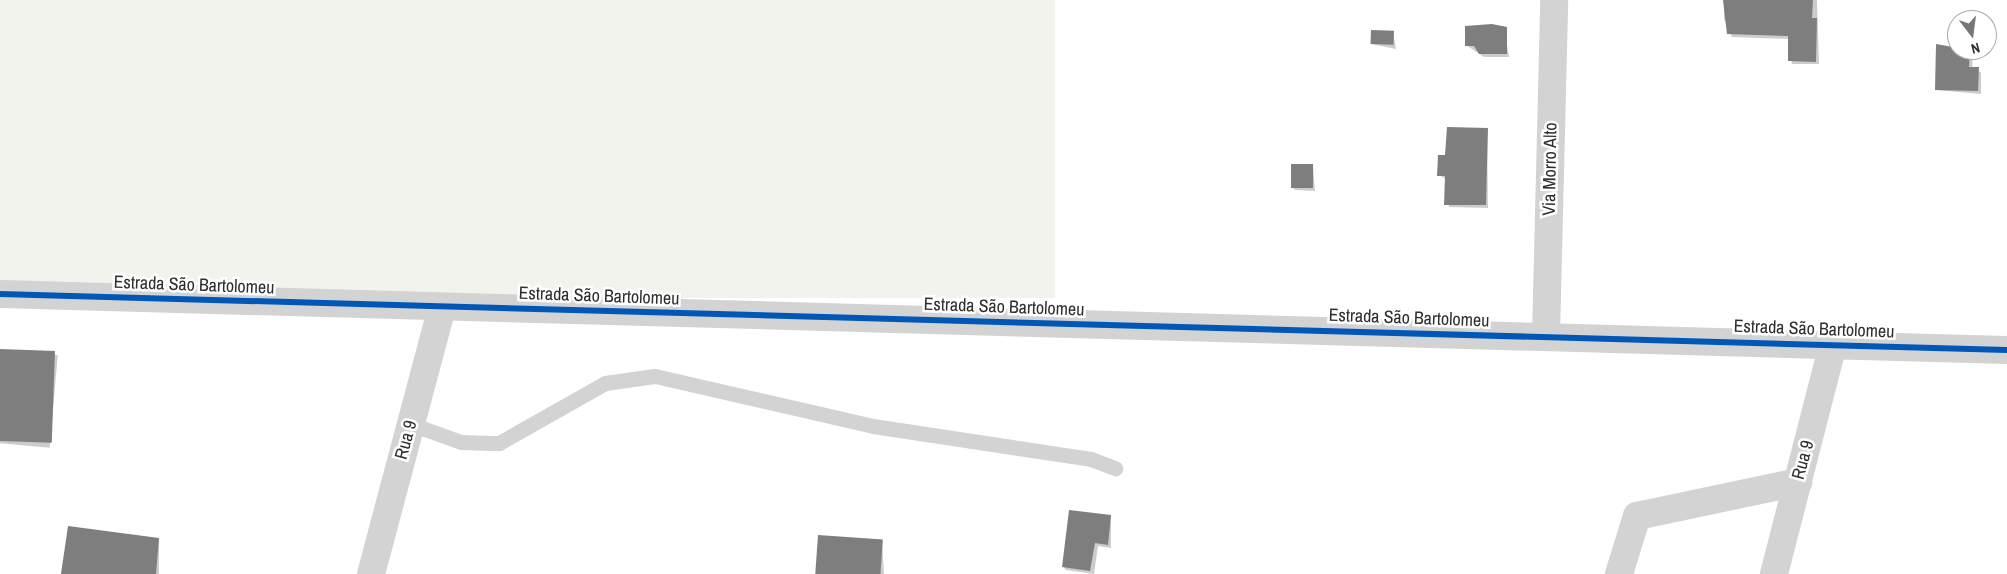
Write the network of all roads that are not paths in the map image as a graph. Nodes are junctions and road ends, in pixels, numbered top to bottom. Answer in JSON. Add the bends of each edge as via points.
{"nodes":[{"id":1,"x":1554,"y":0,"type":"edge"},
{"id":2,"x":0,"y":294,"type":"edge"},
{"id":3,"x":442,"y":307,"type":"junction"},
{"id":4,"x":1546,"y":337,"type":"junction"},
{"id":5,"x":1833,"y":345,"type":"junction"},
{"id":6,"x":2007,"y":350,"type":"edge"},
{"id":7,"x":410,"y":424,"type":"junction"},
{"id":8,"x":1115,"y":468,"type":"dead end"},
{"id":9,"x":1798,"y":482,"type":"junction"},
{"id":10,"x":371,"y":574,"type":"edge"},
{"id":11,"x":1619,"y":574,"type":"edge"},
{"id":12,"x":1774,"y":574,"type":"edge"}],
"edges":[{"from":1,"to":4,"type":"street","name":"Via Morro Alto"},
{"from":2,"to":3,"type":"street","name":"Estrada São Bartolomeu"},
{"from":3,"to":4,"type":"street","name":"Estrada São Bartolomeu"},
{"from":3,"to":7,"type":"street","name":"Rua 9"},
{"from":4,"to":5,"type":"street","name":"Estrada São Bartolomeu"},
{"from":5,"to":6,"type":"street","name":"Estrada São Bartolomeu"},
{"from":5,"to":9,"type":"street","name":"Rua 9"},
{"from":7,"to":8,"type":"lane","via":[[461,442],[499,443],[605,383],[655,376],[863,424],[1091,458]]},
{"from":7,"to":10,"type":"street","name":"Rua 9"},
{"from":9,"to":11,"type":"street","via":[[1637,516]]},
{"from":9,"to":12,"type":"street","name":"Rua 9"}]}
